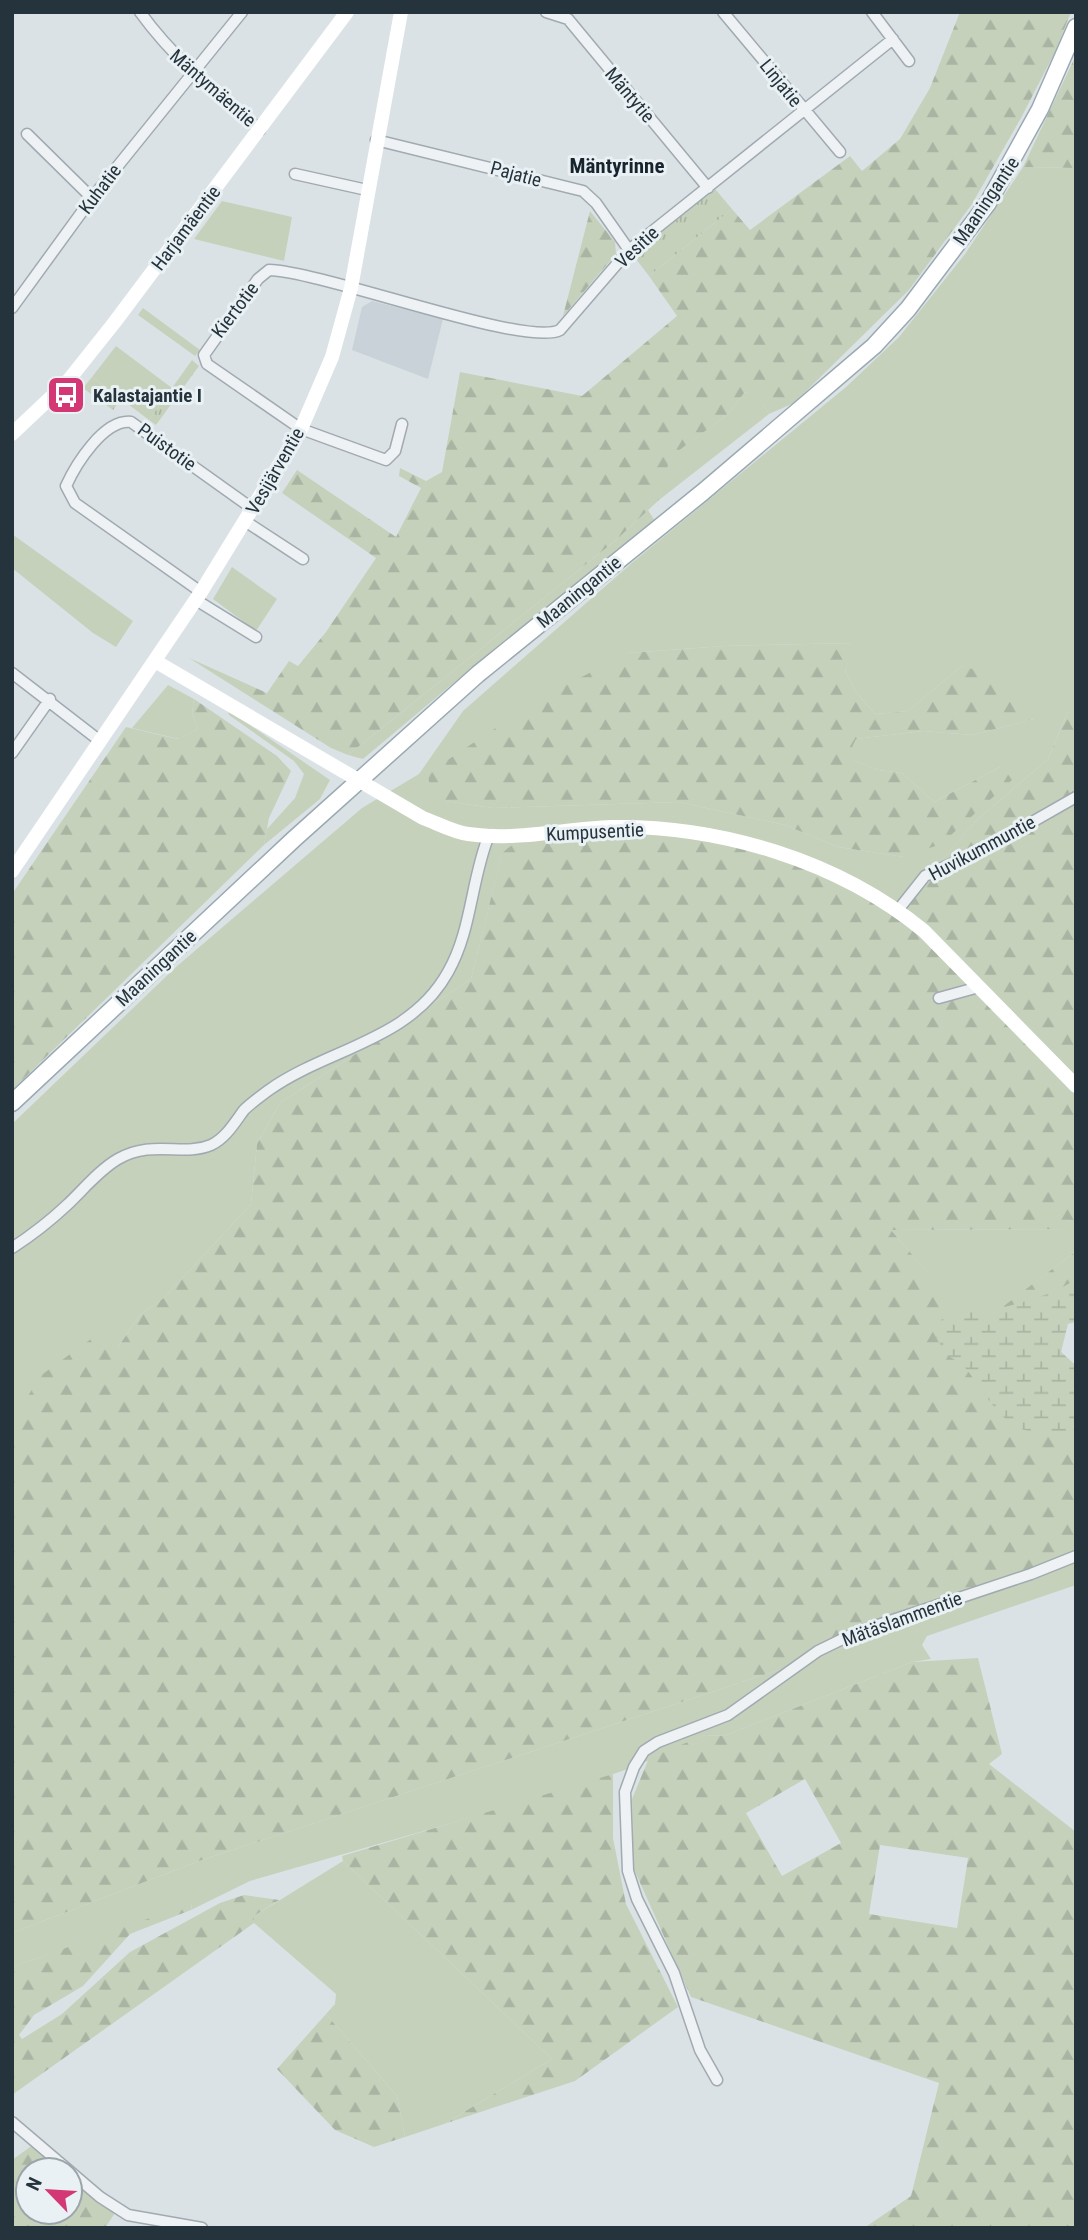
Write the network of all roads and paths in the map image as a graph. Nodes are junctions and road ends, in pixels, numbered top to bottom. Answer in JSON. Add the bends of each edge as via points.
{"nodes":[{"id":1,"x":140,"y":12,"type":"edge"},
{"id":2,"x":242,"y":12,"type":"edge"},
{"id":3,"x":347,"y":12,"type":"edge"},
{"id":4,"x":401,"y":12,"type":"edge"},
{"id":5,"x":723,"y":12,"type":"edge"},
{"id":6,"x":872,"y":12,"type":"edge"},
{"id":7,"x":553,"y":13,"type":"edge"},
{"id":8,"x":1076,"y":27,"type":"edge"},
{"id":9,"x":893,"y":39,"type":"junction"},
{"id":10,"x":909,"y":61,"type":"dead end"},
{"id":11,"x":192,"y":74,"type":"junction"},
{"id":12,"x":803,"y":110,"type":"junction"},
{"id":13,"x":260,"y":130,"type":"junction"},
{"id":14,"x":27,"y":134,"type":"dead end"},
{"id":15,"x":376,"y":140,"type":"junction"},
{"id":16,"x":840,"y":152,"type":"dead end"},
{"id":17,"x":295,"y":174,"type":"dead end"},
{"id":18,"x":708,"y":188,"type":"junction"},
{"id":19,"x":367,"y":190,"type":"junction"},
{"id":20,"x":92,"y":198,"type":"junction"},
{"id":21,"x":629,"y":250,"type":"junction"},
{"id":22,"x":351,"y":288,"type":"junction"},
{"id":23,"x":12,"y":308,"type":"edge"},
{"id":24,"x":402,"y":424,"type":"dead end"},
{"id":25,"x":301,"y":429,"type":"junction"},
{"id":26,"x":13,"y":431,"type":"edge"},
{"id":27,"x":249,"y":515,"type":"junction"},
{"id":28,"x":303,"y":559,"type":"dead end"},
{"id":29,"x":199,"y":596,"type":"junction"},
{"id":30,"x":256,"y":637,"type":"dead end"},
{"id":31,"x":155,"y":661,"type":"junction"},
{"id":32,"x":12,"y":673,"type":"edge"},
{"id":33,"x":50,"y":699,"type":"junction"},
{"id":34,"x":100,"y":741,"type":"junction"},
{"id":35,"x":12,"y":753,"type":"edge"},
{"id":36,"x":359,"y":782,"type":"junction"},
{"id":37,"x":1076,"y":797,"type":"edge"},
{"id":38,"x":489,"y":835,"type":"junction"},
{"id":39,"x":12,"y":871,"type":"edge"},
{"id":40,"x":898,"y":909,"type":"junction"},
{"id":41,"x":979,"y":987,"type":"junction"},
{"id":42,"x":939,"y":998,"type":"dead end"},
{"id":43,"x":1076,"y":1086,"type":"edge"},
{"id":44,"x":12,"y":1103,"type":"edge"},
{"id":45,"x":12,"y":1248,"type":"edge"},
{"id":46,"x":1076,"y":1556,"type":"edge"},
{"id":47,"x":717,"y":2080,"type":"dead end"},
{"id":48,"x":12,"y":2122,"type":"edge"},
{"id":49,"x":128,"y":2215,"type":"junction"},
{"id":50,"x":132,"y":2228,"type":"edge"},
{"id":51,"x":202,"y":2228,"type":"edge"}],
"edges":[{"from":1,"to":11,"type":"street","name":"Mäntymäentie"},
{"from":2,"to":11,"type":"street","name":"Kuhatie"},
{"from":3,"to":13,"type":"street","name":"Harjamäentie"},
{"from":4,"to":15,"type":"street","name":"Vesijärventie"},
{"from":5,"to":12,"type":"street","name":"Linjatie"},
{"from":6,"to":9,"type":"street"},
{"from":7,"to":18,"type":"street","name":"Mäntytie","via":[[568,19]]},
{"from":8,"to":36,"type":"main road","name":"Maaningantie","via":[[1040,109],[988,203],[908,309],[874,346],[746,457],[478,674]]},
{"from":9,"to":10,"type":"street"},
{"from":9,"to":12,"type":"street","name":"Vesitie"},
{"from":11,"to":13,"type":"street","name":"Mäntymäentie"},
{"from":11,"to":20,"type":"street","name":"Kuhatie"},
{"from":12,"to":16,"type":"street","name":"Linjatie"},
{"from":12,"to":18,"type":"street","name":"Vesitie"},
{"from":13,"to":26,"type":"street","name":"Harjamäentie","via":[[67,382]]},
{"from":14,"to":20,"type":"street"},
{"from":15,"to":19,"type":"street","name":"Vesijärventie"},
{"from":15,"to":21,"type":"street","name":"Pajatie","via":[[583,191]]},
{"from":17,"to":19,"type":"street"},
{"from":18,"to":21,"type":"street","name":"Vesitie"},
{"from":19,"to":22,"type":"street","name":"Vesijärventie"},
{"from":20,"to":23,"type":"street","name":"Kuhatie"},
{"from":21,"to":22,"type":"street","name":"Vesitie","via":[[551,335],[521,332]]},
{"from":22,"to":25,"type":"street","name":"Vesijärventie","via":[[332,357]]},
{"from":22,"to":25,"type":"street","name":"Kiertotie","via":[[269,270],[204,355],[207,364]]},
{"from":24,"to":25,"type":"street","via":[[396,451],[386,460]]},
{"from":25,"to":27,"type":"street","name":"Vesijärventie"},
{"from":27,"to":28,"type":"street"},
{"from":27,"to":29,"type":"street","name":"Vesijärventie"},
{"from":27,"to":29,"type":"street","name":"Puistotie","via":[[131,422],[122,421],[105,432],[71,474],[66,486],[75,503]]},
{"from":29,"to":30,"type":"street"},
{"from":29,"to":31,"type":"street","name":"Vesijärventie"},
{"from":31,"to":34,"type":"street","name":"Vesijärventie"},
{"from":31,"to":36,"type":"street","name":"Kumpusentie"},
{"from":32,"to":33,"type":"street"},
{"from":33,"to":34,"type":"street"},
{"from":33,"to":35,"type":"street"},
{"from":34,"to":39,"type":"street","name":"Vesijärventie"},
{"from":36,"to":38,"type":"street","name":"Kumpusentie","via":[[422,818],[466,834]]},
{"from":36,"to":44,"type":"main road","name":"Maaningantie","via":[[293,838]]},
{"from":37,"to":40,"type":"street","name":"Huvikummuntie","via":[[990,846],[925,876]]},
{"from":38,"to":40,"type":"street","name":"Kumpusentie","via":[[643,827],[711,836],[753,845],[841,878]]},
{"from":38,"to":45,"type":"street","via":[[453,962],[405,1021],[288,1077],[246,1108],[212,1145],[160,1147],[117,1160]]},
{"from":40,"to":41,"type":"street","name":"Kumpusentie"},
{"from":41,"to":42,"type":"street"},
{"from":41,"to":43,"type":"street","name":"Kumpusentie"},
{"from":46,"to":47,"type":"street","name":"Mätäslammentie","via":[[857,1632],[818,1651],[728,1715],[644,1751],[625,1792],[628,1871],[674,1973],[700,2050]]},
{"from":48,"to":49,"type":"street"},
{"from":49,"to":50,"type":"street"},
{"from":49,"to":51,"type":"street"}]}
